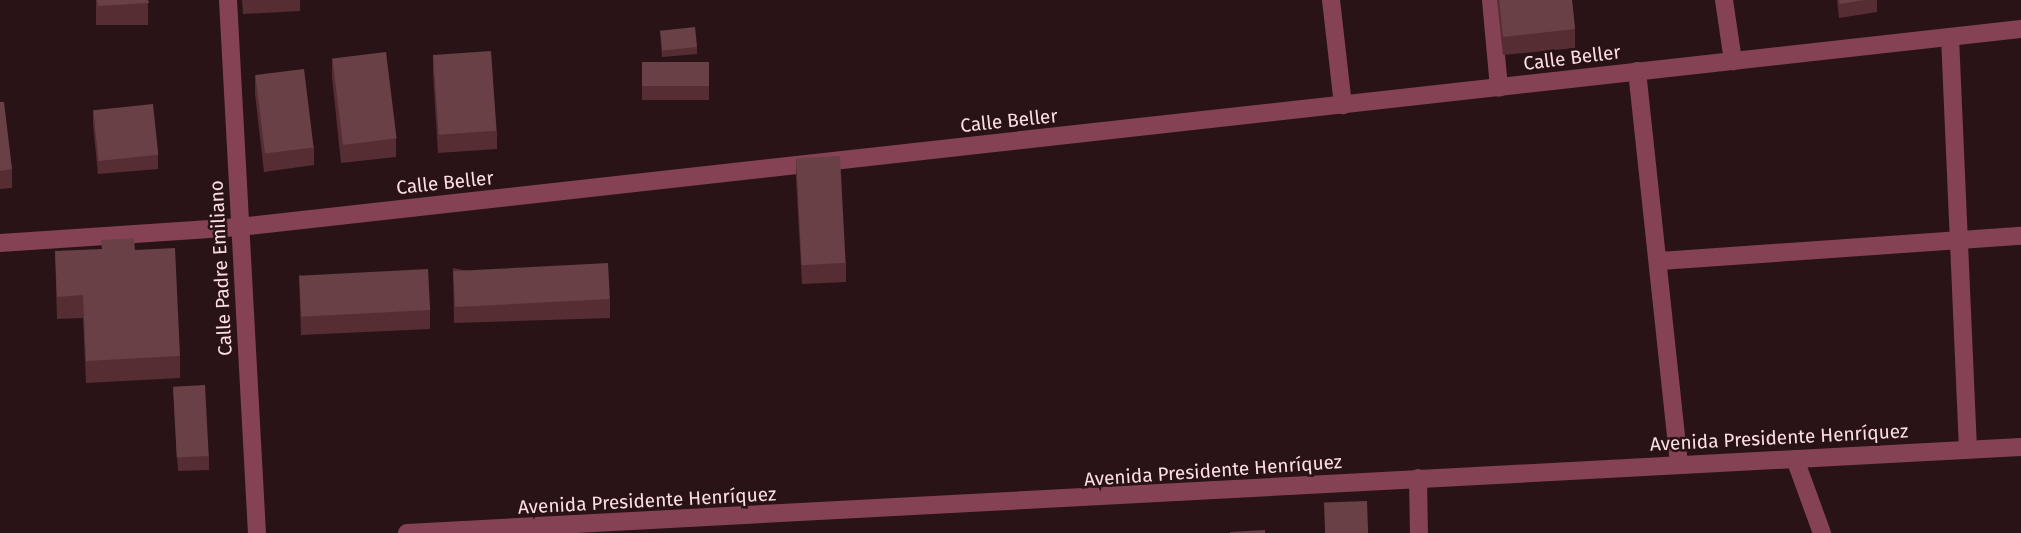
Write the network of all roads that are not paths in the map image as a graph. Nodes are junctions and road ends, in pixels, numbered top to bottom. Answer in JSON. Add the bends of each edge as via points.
{"nodes":[{"id":1,"x":228,"y":0,"type":"edge"},
{"id":2,"x":1331,"y":0,"type":"edge"},
{"id":3,"x":1491,"y":0,"type":"edge"},
{"id":4,"x":1724,"y":0,"type":"edge"},
{"id":5,"x":2021,"y":29,"type":"edge"},
{"id":6,"x":1950,"y":37,"type":"junction"},
{"id":7,"x":1733,"y":61,"type":"junction"},
{"id":8,"x":1637,"y":71,"type":"junction"},
{"id":9,"x":1499,"y":88,"type":"junction"},
{"id":10,"x":1343,"y":104,"type":"junction"},
{"id":11,"x":239,"y":227,"type":"junction"},
{"id":12,"x":2021,"y":236,"type":"edge"},
{"id":13,"x":0,"y":243,"type":"edge"},
{"id":14,"x":1959,"y":243,"type":"junction"},
{"id":15,"x":1660,"y":261,"type":"junction"},
{"id":16,"x":2021,"y":447,"type":"edge"},
{"id":17,"x":1968,"y":450,"type":"junction"},
{"id":18,"x":1795,"y":459,"type":"junction"},
{"id":19,"x":1679,"y":465,"type":"junction"},
{"id":20,"x":1418,"y":478,"type":"junction"},
{"id":21,"x":257,"y":533,"type":"edge"},
{"id":22,"x":407,"y":533,"type":"edge"},
{"id":23,"x":1419,"y":533,"type":"edge"},
{"id":24,"x":1822,"y":533,"type":"edge"}],
"edges":[{"from":1,"to":11,"type":"street","name":"Calle Padre Emiliano"},
{"from":2,"to":10,"type":"street"},
{"from":3,"to":9,"type":"street"},
{"from":4,"to":7,"type":"street"},
{"from":5,"to":6,"type":"street","name":"Calle Beller"},
{"from":6,"to":7,"type":"street","name":"Calle Beller"},
{"from":6,"to":14,"type":"street"},
{"from":7,"to":8,"type":"street","name":"Calle Beller"},
{"from":8,"to":9,"type":"street","name":"Calle Beller"},
{"from":8,"to":15,"type":"street"},
{"from":9,"to":10,"type":"street","name":"Calle Beller"},
{"from":10,"to":11,"type":"street","name":"Calle Beller"},
{"from":11,"to":13,"type":"street","name":"Calle Beller"},
{"from":11,"to":21,"type":"street","name":"Calle Padre Emiliano"},
{"from":12,"to":14,"type":"street"},
{"from":14,"to":15,"type":"street"},
{"from":14,"to":17,"type":"street"},
{"from":15,"to":19,"type":"street"},
{"from":16,"to":17,"type":"street","name":"Avenida Presidente Henríquez"},
{"from":17,"to":18,"type":"street","name":"Avenida Presidente Henríquez"},
{"from":18,"to":19,"type":"street","name":"Avenida Presidente Henríquez"},
{"from":18,"to":24,"type":"street"},
{"from":19,"to":20,"type":"street","name":"Avenida Presidente Henríquez"},
{"from":20,"to":22,"type":"street","name":"Avenida Presidente Henríquez","via":[[1018,505]]},
{"from":20,"to":23,"type":"street"}]}
